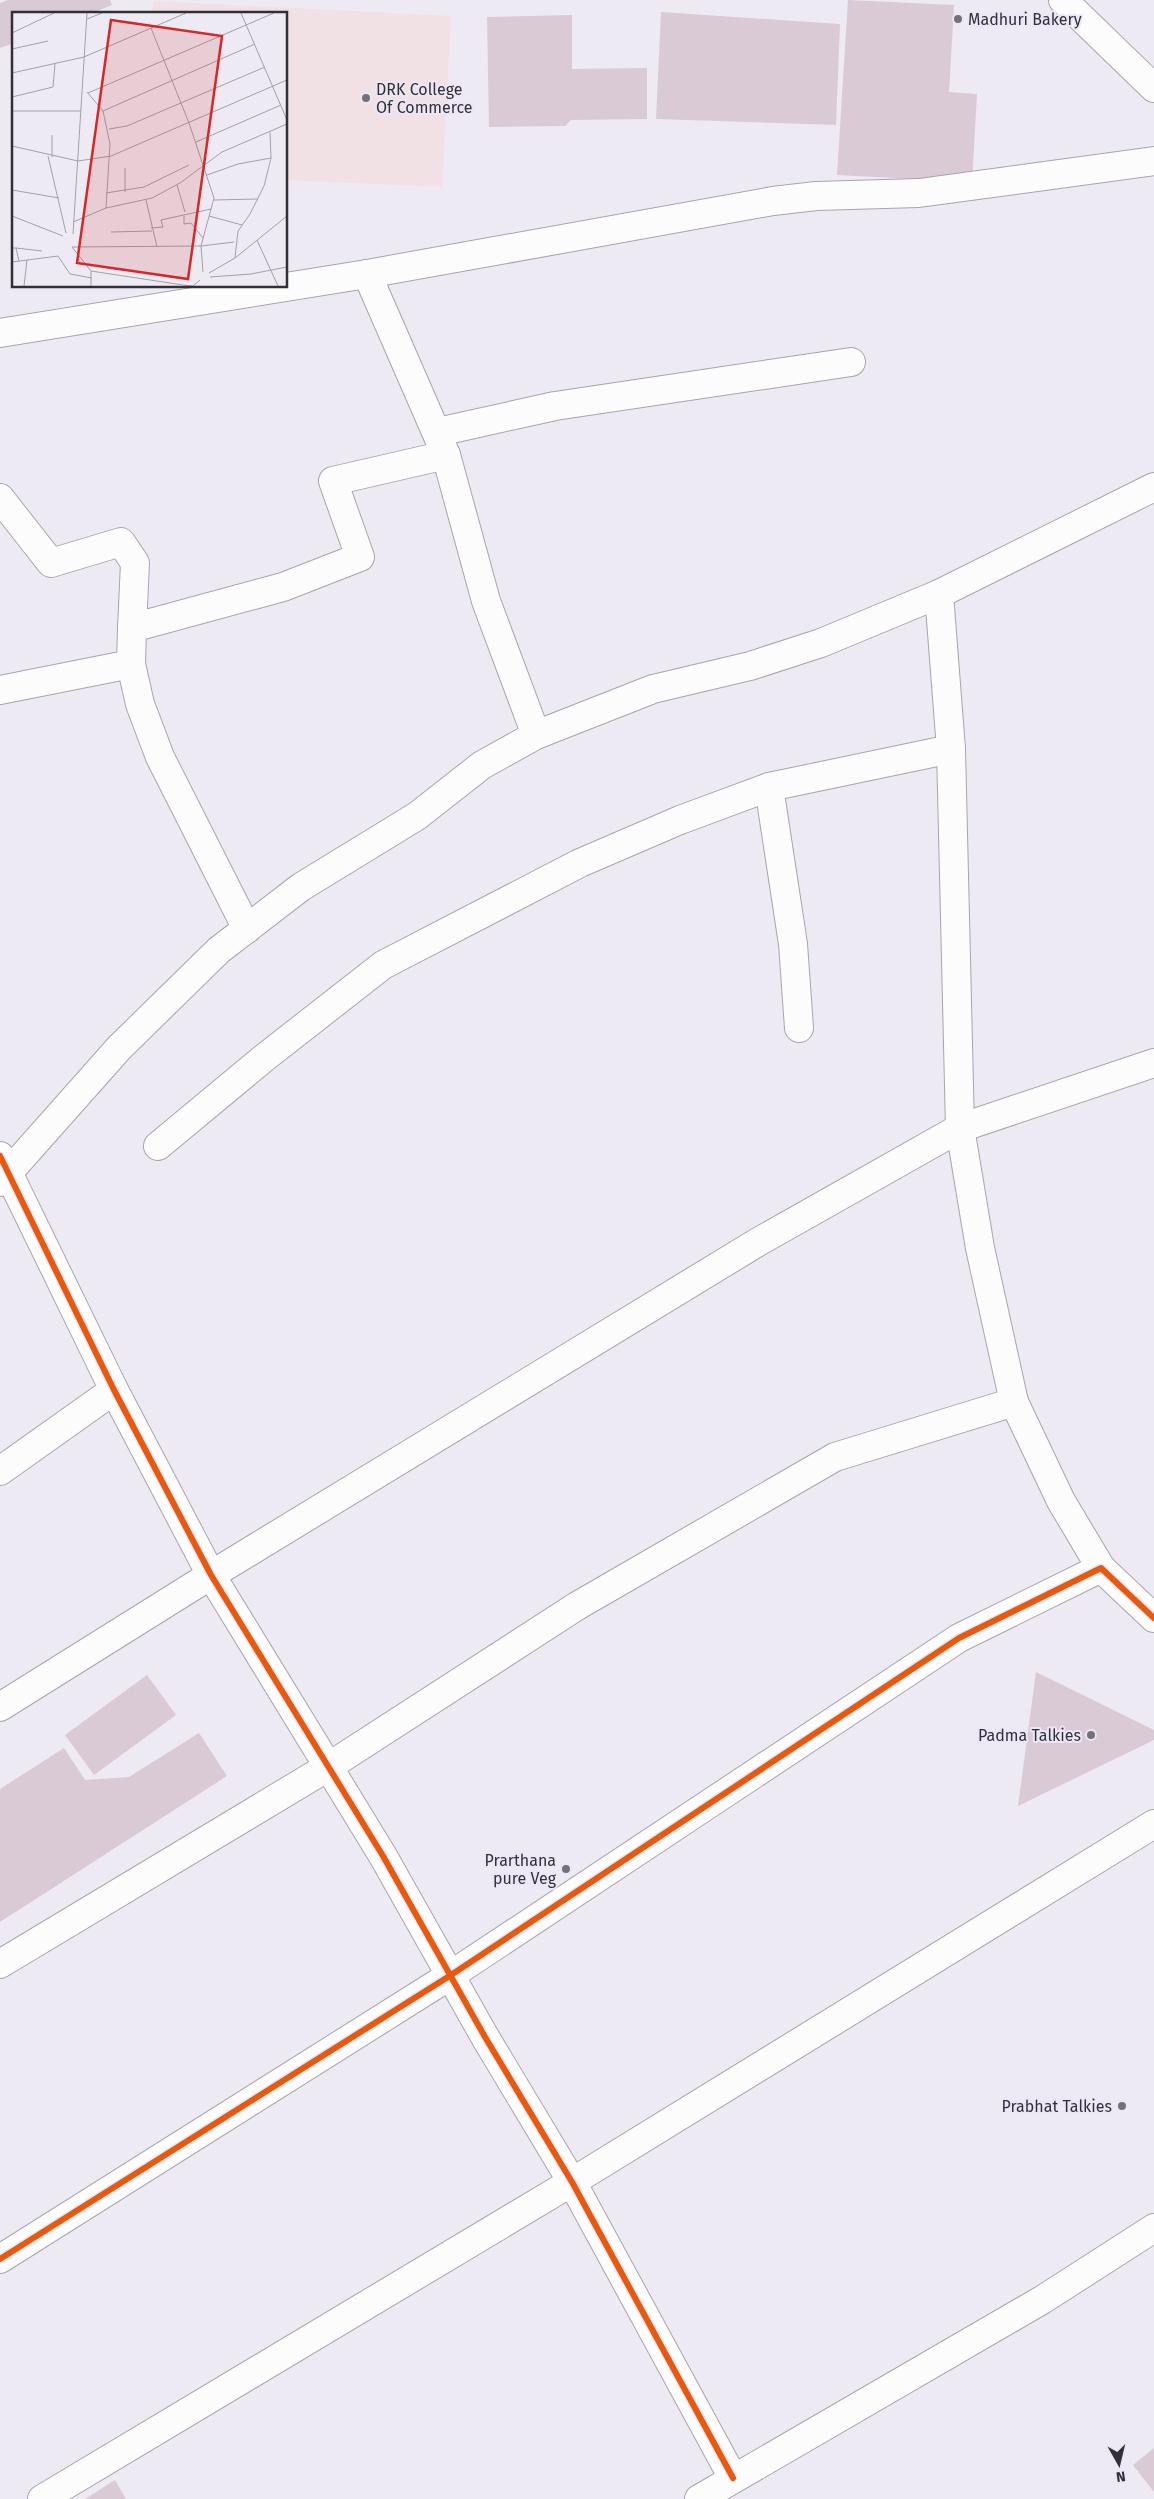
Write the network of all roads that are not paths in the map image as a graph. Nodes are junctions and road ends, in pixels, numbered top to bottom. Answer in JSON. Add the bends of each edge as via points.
{"nodes":[{"id":1,"x":1063,"y":0,"type":"edge"},
{"id":2,"x":1154,"y":88,"type":"edge"},
{"id":3,"x":1154,"y":161,"type":"edge"},
{"id":4,"x":367,"y":274,"type":"junction"},
{"id":5,"x":288,"y":287,"type":"edge"},
{"id":6,"x":280,"y":288,"type":"edge"},
{"id":7,"x":0,"y":333,"type":"edge"},
{"id":8,"x":851,"y":362,"type":"dead end"},
{"id":9,"x":442,"y":444,"type":"junction"},
{"id":10,"x":1154,"y":487,"type":"edge"},
{"id":11,"x":0,"y":498,"type":"edge"},
{"id":12,"x":938,"y":594,"type":"junction"},
{"id":13,"x":132,"y":628,"type":"junction"},
{"id":14,"x":131,"y":664,"type":"junction"},
{"id":15,"x":0,"y":690,"type":"edge"},
{"id":16,"x":536,"y":735,"type":"junction"},
{"id":17,"x":951,"y":749,"type":"junction"},
{"id":18,"x":769,"y":788,"type":"junction"},
{"id":19,"x":247,"y":929,"type":"junction"},
{"id":20,"x":799,"y":1028,"type":"dead end"},
{"id":21,"x":1154,"y":1063,"type":"edge"},
{"id":22,"x":960,"y":1128,"type":"junction"},
{"id":23,"x":158,"y":1146,"type":"dead end"},
{"id":24,"x":3,"y":1171,"type":"edge"},
{"id":25,"x":114,"y":1390,"type":"junction"},
{"id":26,"x":1014,"y":1402,"type":"junction"},
{"id":27,"x":0,"y":1471,"type":"edge"},
{"id":28,"x":1101,"y":1568,"type":"junction"},
{"id":29,"x":211,"y":1575,"type":"junction"},
{"id":30,"x":1154,"y":1618,"type":"edge"},
{"id":31,"x":0,"y":1707,"type":"edge"},
{"id":32,"x":328,"y":1767,"type":"junction"},
{"id":33,"x":1154,"y":1824,"type":"edge"},
{"id":34,"x":0,"y":1964,"type":"edge"},
{"id":35,"x":451,"y":1975,"type":"junction"},
{"id":36,"x":572,"y":2182,"type":"junction"},
{"id":37,"x":1154,"y":2228,"type":"edge"},
{"id":38,"x":0,"y":2260,"type":"edge"},
{"id":39,"x":733,"y":2478,"type":"junction"},
{"id":40,"x":42,"y":2499,"type":"edge"},
{"id":41,"x":699,"y":2499,"type":"edge"}],
"edges":[{"from":1,"to":2,"type":"street"},
{"from":3,"to":4,"type":"street","via":[[918,193],[816,196],[773,201]]},
{"from":4,"to":5,"type":"street"},
{"from":4,"to":9,"type":"street"},
{"from":6,"to":7,"type":"street"},
{"from":8,"to":9,"type":"street","via":[[555,406]]},
{"from":9,"to":13,"type":"street","via":[[333,481],[360,558],[283,587]]},
{"from":9,"to":16,"type":"street","via":[[486,601]]},
{"from":10,"to":12,"type":"street"},
{"from":11,"to":13,"type":"street","via":[[51,562],[120,542],[136,563]]},
{"from":12,"to":16,"type":"street","via":[[821,643],[750,666],[653,689]]},
{"from":12,"to":17,"type":"street"},
{"from":13,"to":14,"type":"street"},
{"from":14,"to":15,"type":"street"},
{"from":14,"to":19,"type":"street","via":[[140,704],[160,757]]},
{"from":16,"to":19,"type":"street","via":[[482,765],[417,816],[301,887]]},
{"from":17,"to":18,"type":"street"},
{"from":17,"to":22,"type":"street"},
{"from":18,"to":20,"type":"street","via":[[794,944]]},
{"from":18,"to":23,"type":"street","via":[[680,820],[580,863],[383,965]]},
{"from":19,"to":24,"type":"street","via":[[219,950],[119,1048]]},
{"from":21,"to":22,"type":"street"},
{"from":22,"to":26,"type":"street","via":[[980,1248]]},
{"from":22,"to":29,"type":"street","via":[[758,1242]]},
{"from":24,"to":25,"type":"street"},
{"from":25,"to":27,"type":"street"},
{"from":25,"to":29,"type":"street"},
{"from":26,"to":28,"type":"street","via":[[1061,1501]]},
{"from":26,"to":32,"type":"street","via":[[835,1457],[577,1606]]},
{"from":28,"to":30,"type":"street"},
{"from":28,"to":35,"type":"street","via":[[960,1638]]},
{"from":29,"to":31,"type":"street"},
{"from":29,"to":32,"type":"street"},
{"from":32,"to":34,"type":"street"},
{"from":32,"to":35,"type":"street"},
{"from":33,"to":36,"type":"street"},
{"from":35,"to":36,"type":"street"},
{"from":35,"to":38,"type":"street"},
{"from":36,"to":39,"type":"street"},
{"from":36,"to":40,"type":"street"},
{"from":37,"to":39,"type":"street","via":[[1042,2300]]},
{"from":39,"to":41,"type":"street"}]}
